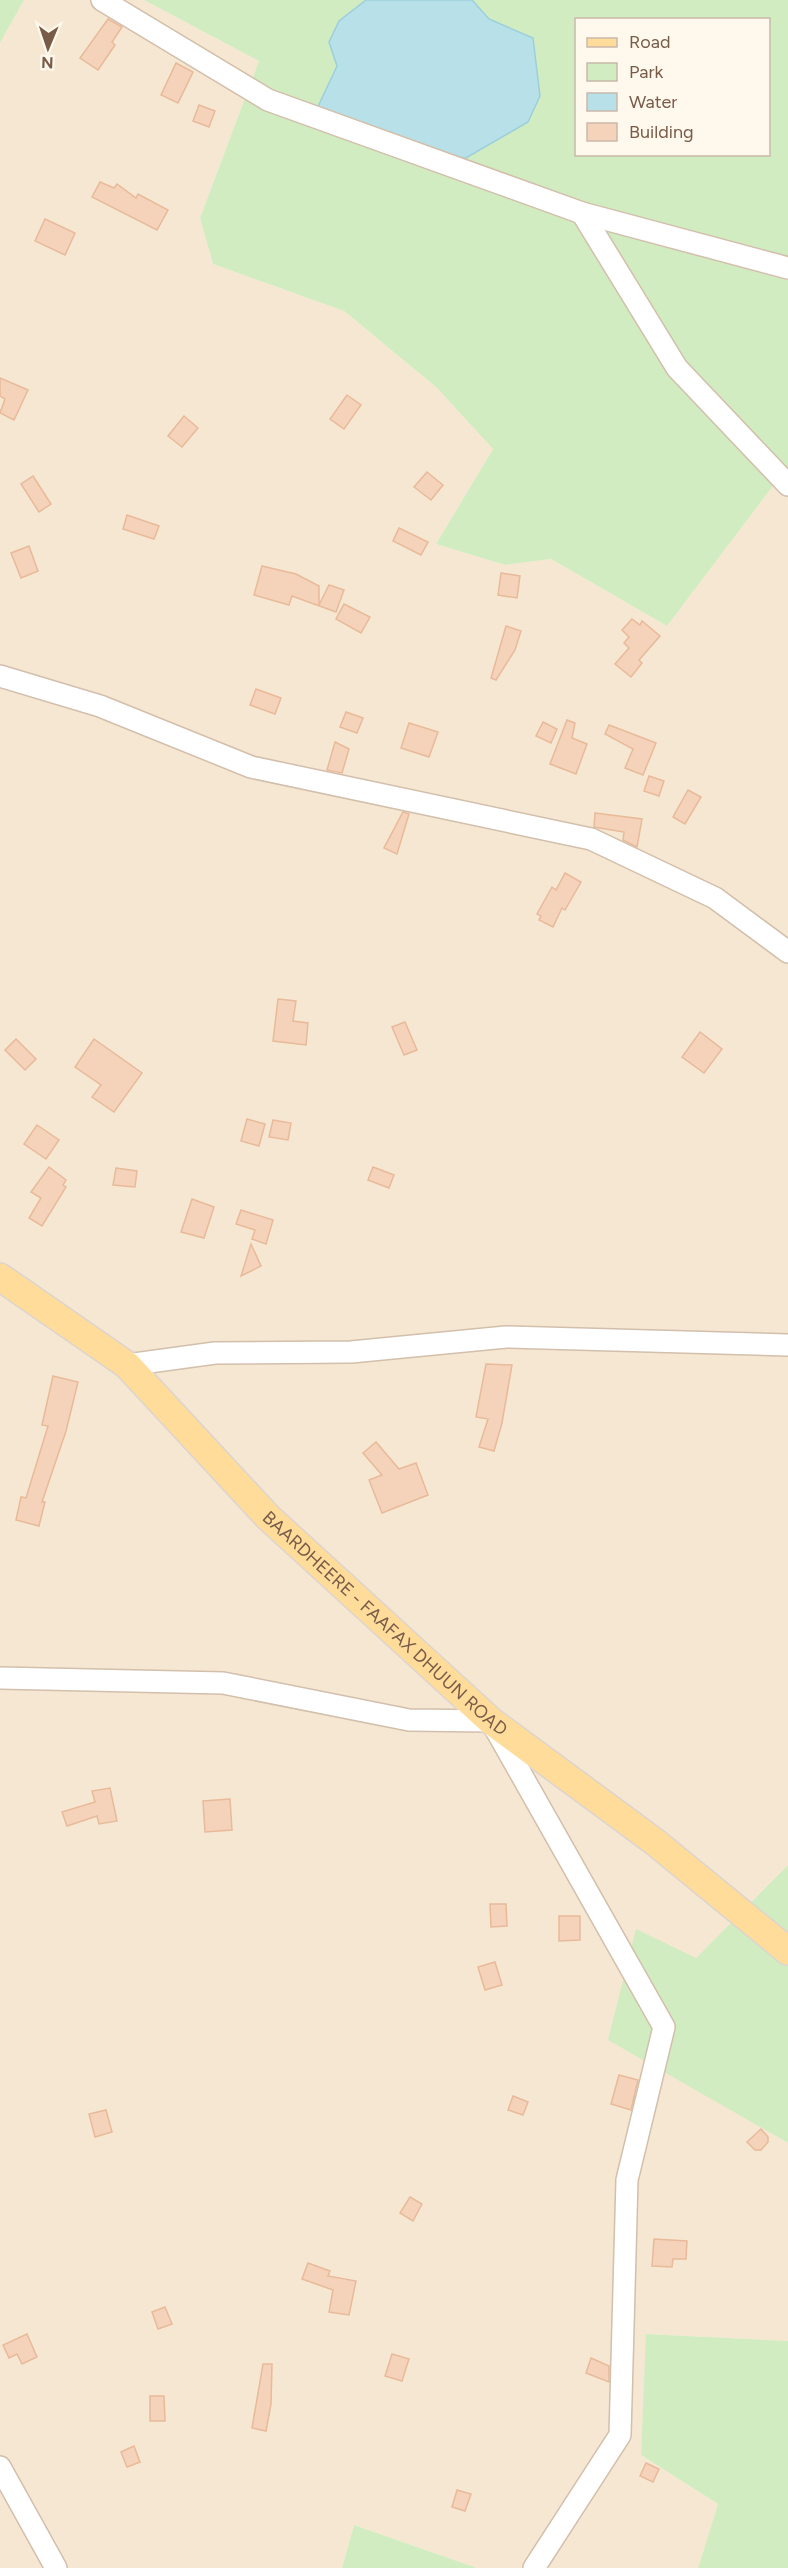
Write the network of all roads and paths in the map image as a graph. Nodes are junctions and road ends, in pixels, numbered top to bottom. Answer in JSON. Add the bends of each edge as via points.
{"nodes":[{"id":1,"x":102,"y":0,"type":"edge"},
{"id":2,"x":582,"y":213,"type":"junction"},
{"id":3,"x":788,"y":268,"type":"edge"},
{"id":4,"x":788,"y":485,"type":"edge"},
{"id":5,"x":0,"y":676,"type":"edge"},
{"id":6,"x":788,"y":952,"type":"edge"},
{"id":7,"x":0,"y":1276,"type":"edge"},
{"id":8,"x":788,"y":1345,"type":"edge"},
{"id":9,"x":127,"y":1365,"type":"junction"},
{"id":10,"x":0,"y":1678,"type":"edge"},
{"id":11,"x":491,"y":1721,"type":"junction"},
{"id":12,"x":788,"y":1952,"type":"edge"},
{"id":13,"x":0,"y":2467,"type":"edge"},
{"id":14,"x":56,"y":2568,"type":"edge"},
{"id":15,"x":534,"y":2568,"type":"edge"}],
"edges":[{"from":1,"to":2,"type":"street","via":[[268,100]]},
{"from":2,"to":3,"type":"street"},
{"from":2,"to":4,"type":"street","via":[[677,368]]},
{"from":5,"to":6,"type":"street","via":[[100,706],[251,767],[591,839],[716,898]]},
{"from":7,"to":9,"type":"main road","name":"BAARDHEERE - FAAFAX DHUUN ROAD"},
{"from":8,"to":9,"type":"street","via":[[506,1337],[351,1352],[215,1353]]},
{"from":9,"to":11,"type":"main road","name":"BAARDHEERE - FAAFAX DHUUN ROAD","via":[[268,1517]]},
{"from":10,"to":11,"type":"street","via":[[224,1683],[409,1720]]},
{"from":11,"to":12,"type":"main road","name":"BAARDHEERE - FAAFAX DHUUN ROAD","via":[[655,1842]]},
{"from":11,"to":15,"type":"street","via":[[664,2027],[627,2180],[620,2435]]},
{"from":13,"to":14,"type":"street"}]}
